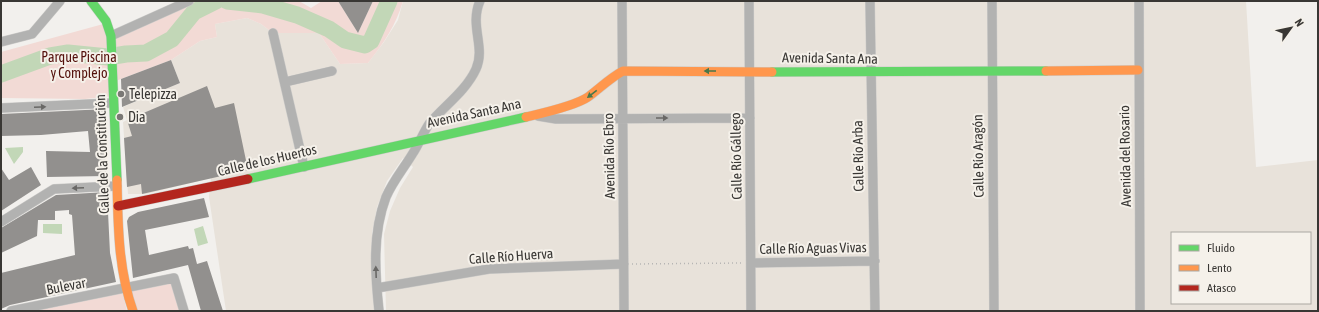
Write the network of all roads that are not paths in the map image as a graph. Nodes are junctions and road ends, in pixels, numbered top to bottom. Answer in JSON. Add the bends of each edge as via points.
{"nodes":[{"id":1,"x":60,"y":1,"type":"edge"},
{"id":2,"x":91,"y":1,"type":"edge"},
{"id":3,"x":189,"y":1,"type":"edge"},
{"id":4,"x":480,"y":1,"type":"edge"},
{"id":5,"x":622,"y":1,"type":"edge"},
{"id":6,"x":749,"y":1,"type":"edge"},
{"id":7,"x":870,"y":1,"type":"edge"},
{"id":8,"x":992,"y":1,"type":"edge"},
{"id":9,"x":1138,"y":1,"type":"edge"},
{"id":10,"x":273,"y":33,"type":"dead end"},
{"id":11,"x":111,"y":36,"type":"junction"},
{"id":12,"x":1,"y":42,"type":"edge"},
{"id":13,"x":1138,"y":70,"type":"junction"},
{"id":14,"x":332,"y":71,"type":"dead end"},
{"id":15,"x":623,"y":71,"type":"junction"},
{"id":16,"x":749,"y":71,"type":"junction"},
{"id":17,"x":992,"y":71,"type":"junction"},
{"id":18,"x":870,"y":72,"type":"junction"},
{"id":19,"x":285,"y":82,"type":"junction"},
{"id":20,"x":113,"y":103,"type":"junction"},
{"id":21,"x":1,"y":108,"type":"edge"},
{"id":22,"x":533,"y":116,"type":"junction"},
{"id":23,"x":623,"y":118,"type":"junction"},
{"id":24,"x":750,"y":118,"type":"junction"},
{"id":25,"x":421,"y":139,"type":"junction"},
{"id":26,"x":304,"y":167,"type":"junction"},
{"id":27,"x":117,"y":186,"type":"junction"},
{"id":28,"x":118,"y":206,"type":"junction"},
{"id":29,"x":1,"y":222,"type":"edge"},
{"id":30,"x":874,"y":262,"type":"junction"},
{"id":31,"x":624,"y":264,"type":"junction"},
{"id":32,"x":751,"y":264,"type":"junction"},
{"id":33,"x":125,"y":288,"type":"junction"},
{"id":34,"x":377,"y":288,"type":"junction"},
{"id":35,"x":11,"y":311,"type":"edge"},
{"id":36,"x":133,"y":311,"type":"edge"},
{"id":37,"x":184,"y":311,"type":"edge"},
{"id":38,"x":379,"y":311,"type":"edge"},
{"id":39,"x":624,"y":311,"type":"edge"},
{"id":40,"x":751,"y":311,"type":"edge"},
{"id":41,"x":875,"y":311,"type":"edge"},
{"id":42,"x":994,"y":311,"type":"edge"},
{"id":43,"x":1140,"y":311,"type":"edge"}],
"edges":[{"from":1,"to":12,"type":"street","via":[[32,34]]},
{"from":2,"to":11,"type":"street","name":"Calle de la Constitución","via":[[106,21]]},
{"from":3,"to":11,"type":"street"},
{"from":4,"to":25,"type":"street","via":[[475,16],[479,51],[477,68],[467,84],[429,125]]},
{"from":5,"to":15,"type":"street","name":"Avenida Río Ebro"},
{"from":6,"to":16,"type":"street","name":"Calle Río Gállego"},
{"from":7,"to":18,"type":"street","name":"Calle Río Arba"},
{"from":8,"to":17,"type":"street","name":"Calle Río Aragón"},
{"from":9,"to":13,"type":"street","name":"Avenida del Rosario"},
{"from":10,"to":19,"type":"street"},
{"from":11,"to":20,"type":"street","name":"Calle de la Constitución"},
{"from":13,"to":17,"type":"street","name":"Avenida Santa Ana"},
{"from":13,"to":43,"type":"street","name":"Avenida del Rosario"},
{"from":14,"to":19,"type":"street"},
{"from":16,"to":15,"type":"street","name":"Avenida Santa Ana","one_way":true},
{"from":15,"to":22,"type":"street","name":"Avenida Santa Ana","one_way":true,"via":[[582,100]]},
{"from":15,"to":23,"type":"street","name":"Avenida Río Ebro"},
{"from":16,"to":18,"type":"street","name":"Avenida Santa Ana"},
{"from":16,"to":24,"type":"street","name":"Calle Río Gállego"},
{"from":17,"to":18,"type":"street","name":"Avenida Santa Ana"},
{"from":17,"to":42,"type":"street","name":"Calle Río Aragón"},
{"from":18,"to":30,"type":"street","name":"Calle Río Arba"},
{"from":19,"to":26,"type":"street"},
{"from":21,"to":20,"type":"street","one_way":true},
{"from":20,"to":27,"type":"street","name":"Calle de la Constitución"},
{"from":22,"to":23,"type":"street","name":"Avenida Santa Ana","via":[[556,119]]},
{"from":22,"to":25,"type":"street","name":"Avenida Santa Ana"},
{"from":23,"to":24,"type":"street","name":"Avenida Santa Ana","one_way":true},
{"from":23,"to":31,"type":"street","name":"Avenida Río Ebro"},
{"from":24,"to":32,"type":"street","name":"Calle Río Gállego"},
{"from":25,"to":26,"type":"street","name":"Calle de los Huertos"},
{"from":34,"to":25,"type":"street","one_way":true,"via":[[376,247],[382,209],[393,184]]},
{"from":26,"to":28,"type":"street","name":"Calle de los Huertos"},
{"from":27,"to":28,"type":"street","name":"Calle de la Constitución"},
{"from":27,"to":29,"type":"street","one_way":true,"via":[[54,189]]},
{"from":28,"to":33,"type":"street","name":"Calle de la Constitución"},
{"from":30,"to":32,"type":"street","name":"Calle Río Aguas Vivas"},
{"from":30,"to":41,"type":"street","name":"Calle Río Arba"},
{"from":31,"to":34,"type":"street","name":"Calle Río Huerva","via":[[489,269]]},
{"from":31,"to":39,"type":"street","name":"Avenida Río Ebro"},
{"from":32,"to":40,"type":"street","name":"Calle Río Gállego"},
{"from":33,"to":35,"type":"street","name":"Bulevar"},
{"from":33,"to":36,"type":"street","name":"Calle de la Constitución"},
{"from":33,"to":37,"type":"street","name":"Bulevar","via":[[174,278]]},
{"from":34,"to":38,"type":"street"}]}
